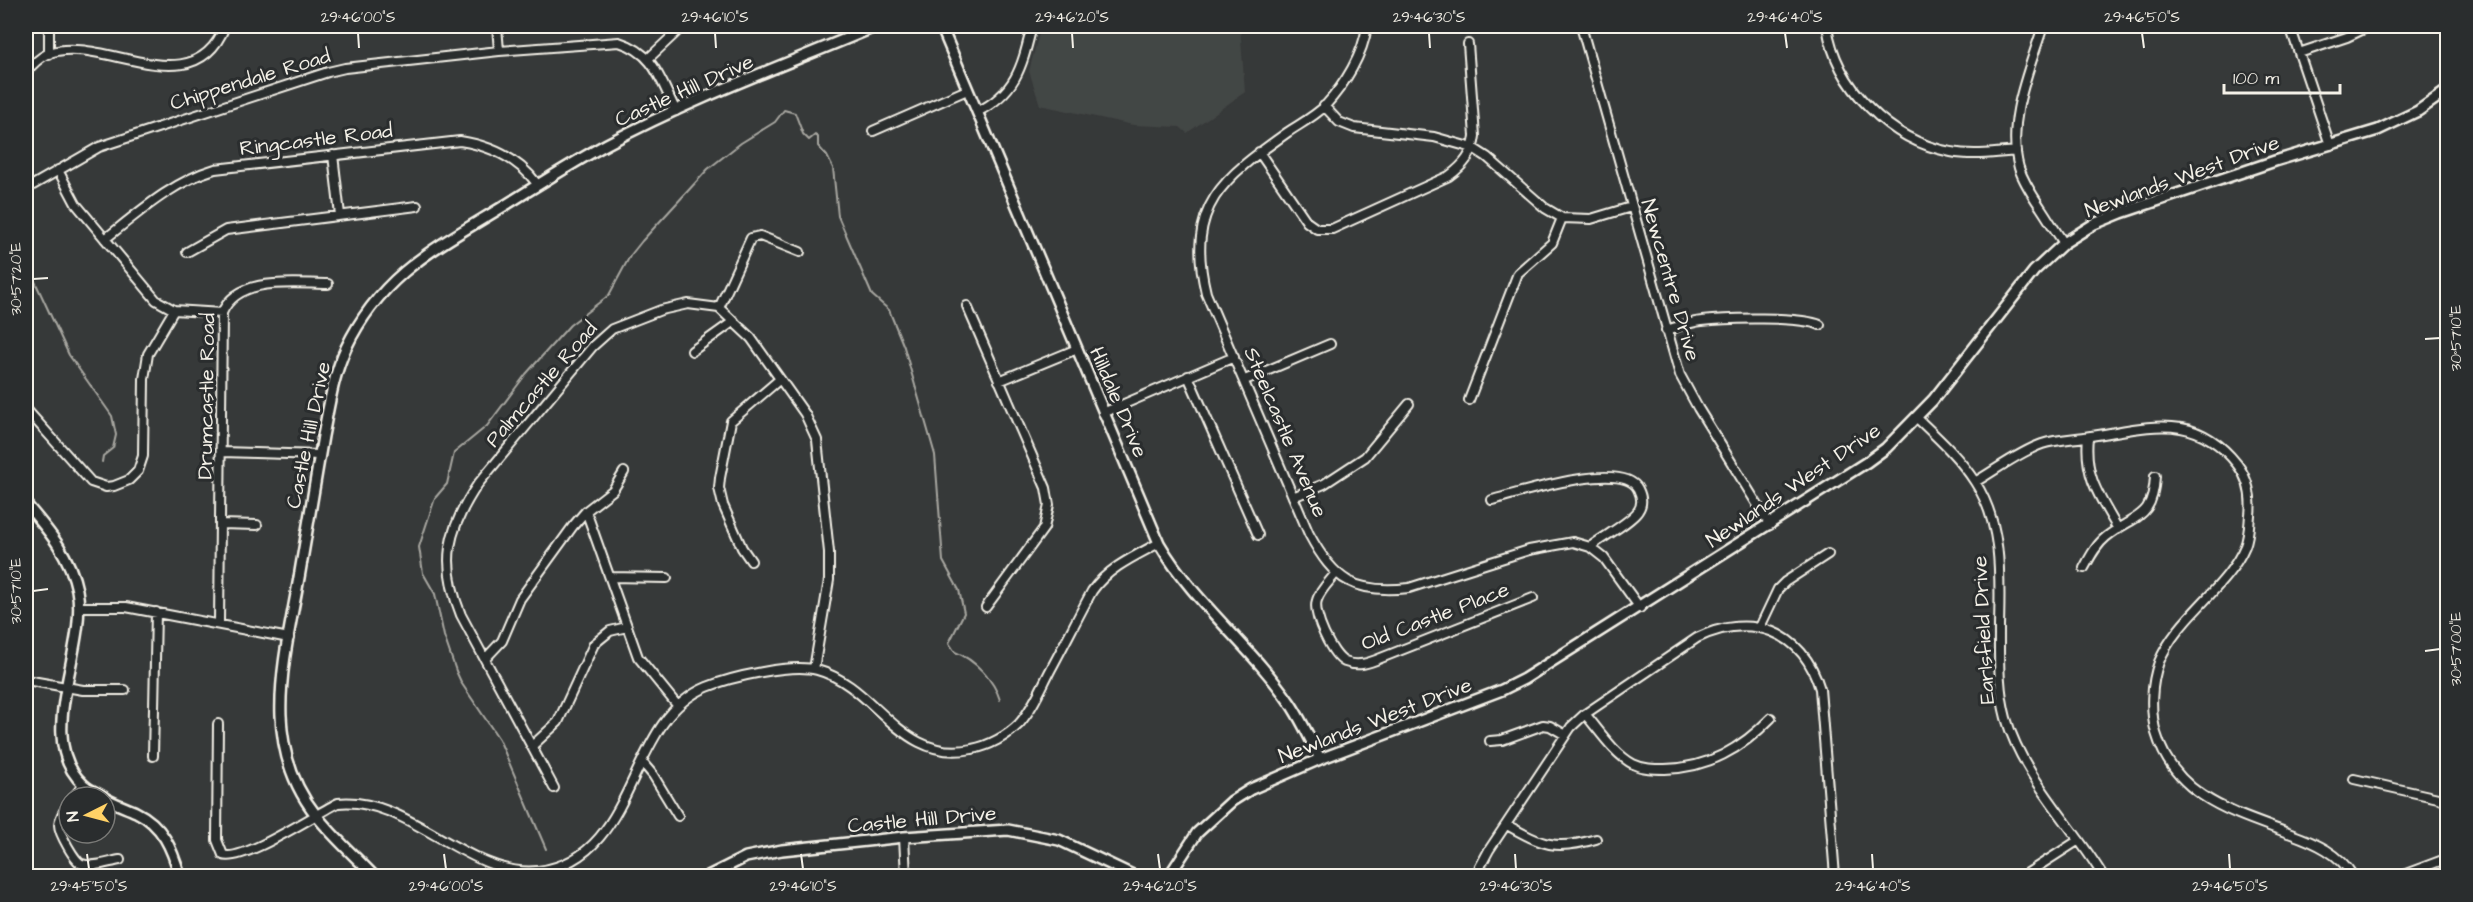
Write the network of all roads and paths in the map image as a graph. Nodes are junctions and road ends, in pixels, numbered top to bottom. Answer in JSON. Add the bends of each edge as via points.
{"nodes":[{"id":1,"x":49,"y":26,"type":"edge"},
{"id":2,"x":225,"y":26,"type":"edge"},
{"id":3,"x":497,"y":26,"type":"edge"},
{"id":4,"x":683,"y":26,"type":"edge"},
{"id":5,"x":877,"y":26,"type":"edge"},
{"id":6,"x":941,"y":26,"type":"edge"},
{"id":7,"x":1032,"y":26,"type":"edge"},
{"id":8,"x":1367,"y":26,"type":"edge"},
{"id":9,"x":1581,"y":26,"type":"edge"},
{"id":10,"x":1827,"y":26,"type":"edge"},
{"id":11,"x":2043,"y":26,"type":"edge"},
{"id":12,"x":2290,"y":26,"type":"edge"},
{"id":13,"x":2370,"y":26,"type":"edge"},
{"id":14,"x":1468,"y":44,"type":"dead end"},
{"id":15,"x":499,"y":51,"type":"junction"},
{"id":16,"x":2299,"y":53,"type":"junction"},
{"id":17,"x":49,"y":54,"type":"junction"},
{"id":18,"x":649,"y":58,"type":"junction"},
{"id":19,"x":26,"y":72,"type":"edge"},
{"id":20,"x":967,"y":90,"type":"junction"},
{"id":21,"x":2448,"y":90,"type":"edge"},
{"id":22,"x":1324,"y":106,"type":"junction"},
{"id":23,"x":676,"y":111,"type":"junction"},
{"id":24,"x":977,"y":112,"type":"junction"},
{"id":25,"x":873,"y":132,"type":"dead end"},
{"id":26,"x":2330,"y":145,"type":"junction"},
{"id":27,"x":1473,"y":148,"type":"junction"},
{"id":28,"x":2016,"y":151,"type":"junction"},
{"id":29,"x":1259,"y":153,"type":"junction"},
{"id":30,"x":333,"y":155,"type":"junction"},
{"id":31,"x":58,"y":170,"type":"junction"},
{"id":32,"x":538,"y":185,"type":"junction"},
{"id":33,"x":26,"y":189,"type":"edge"},
{"id":34,"x":417,"y":206,"type":"dead end"},
{"id":35,"x":1631,"y":207,"type":"junction"},
{"id":36,"x":340,"y":215,"type":"junction"},
{"id":37,"x":1562,"y":218,"type":"junction"},
{"id":38,"x":105,"y":239,"type":"junction"},
{"id":39,"x":2064,"y":243,"type":"junction"},
{"id":40,"x":187,"y":252,"type":"dead end"},
{"id":41,"x":800,"y":252,"type":"dead end"},
{"id":42,"x":328,"y":284,"type":"dead end"},
{"id":43,"x":967,"y":306,"type":"dead end"},
{"id":44,"x":719,"y":308,"type":"junction"},
{"id":45,"x":174,"y":310,"type":"junction"},
{"id":46,"x":222,"y":313,"type":"junction"},
{"id":47,"x":734,"y":321,"type":"junction"},
{"id":48,"x":1820,"y":325,"type":"dead end"},
{"id":49,"x":1666,"y":330,"type":"junction"},
{"id":50,"x":1330,"y":344,"type":"dead end"},
{"id":51,"x":1077,"y":349,"type":"junction"},
{"id":52,"x":692,"y":351,"type":"dead end"},
{"id":53,"x":1234,"y":357,"type":"junction"},
{"id":54,"x":1188,"y":376,"type":"junction"},
{"id":55,"x":780,"y":380,"type":"junction"},
{"id":56,"x":1245,"y":380,"type":"junction"},
{"id":57,"x":999,"y":381,"type":"junction"},
{"id":58,"x":1469,"y":400,"type":"dead end"},
{"id":59,"x":1409,"y":404,"type":"dead end"},
{"id":60,"x":26,"y":409,"type":"edge"},
{"id":61,"x":1103,"y":412,"type":"junction"},
{"id":62,"x":1917,"y":418,"type":"junction"},
{"id":63,"x":2088,"y":437,"type":"junction"},
{"id":64,"x":222,"y":452,"type":"junction"},
{"id":65,"x":320,"y":455,"type":"junction"},
{"id":66,"x":624,"y":472,"type":"dead end"},
{"id":67,"x":2155,"y":476,"type":"dead end"},
{"id":68,"x":1975,"y":482,"type":"junction"},
{"id":69,"x":1293,"y":496,"type":"junction"},
{"id":70,"x":1492,"y":500,"type":"dead end"},
{"id":71,"x":26,"y":504,"type":"edge"},
{"id":72,"x":586,"y":511,"type":"junction"},
{"id":73,"x":222,"y":524,"type":"junction"},
{"id":74,"x":257,"y":525,"type":"dead end"},
{"id":75,"x":1770,"y":525,"type":"junction"},
{"id":76,"x":2118,"y":529,"type":"junction"},
{"id":77,"x":1258,"y":535,"type":"dead end"},
{"id":78,"x":1159,"y":543,"type":"junction"},
{"id":79,"x":1590,"y":547,"type":"junction"},
{"id":80,"x":1828,"y":554,"type":"dead end"},
{"id":81,"x":752,"y":561,"type":"dead end"},
{"id":82,"x":2084,"y":568,"type":"dead end"},
{"id":83,"x":1336,"y":573,"type":"junction"},
{"id":84,"x":610,"y":577,"type":"junction"},
{"id":85,"x":666,"y":578,"type":"dead end"},
{"id":86,"x":1533,"y":598,"type":"dead end"},
{"id":87,"x":986,"y":606,"type":"dead end"},
{"id":88,"x":79,"y":607,"type":"junction"},
{"id":89,"x":1640,"y":608,"type":"junction"},
{"id":90,"x":156,"y":612,"type":"junction"},
{"id":91,"x":219,"y":623,"type":"junction"},
{"id":92,"x":627,"y":627,"type":"junction"},
{"id":93,"x":1760,"y":627,"type":"junction"},
{"id":94,"x":289,"y":638,"type":"junction"},
{"id":95,"x":485,"y":659,"type":"junction"},
{"id":96,"x":814,"y":669,"type":"junction"},
{"id":97,"x":26,"y":680,"type":"edge"},
{"id":98,"x":67,"y":688,"type":"junction"},
{"id":99,"x":125,"y":690,"type":"dead end"},
{"id":100,"x":677,"y":705,"type":"junction"},
{"id":101,"x":1585,"y":714,"type":"junction"},
{"id":102,"x":1771,"y":718,"type":"dead end"},
{"id":103,"x":218,"y":724,"type":"dead end"},
{"id":104,"x":1564,"y":734,"type":"junction"},
{"id":105,"x":1490,"y":741,"type":"dead end"},
{"id":106,"x":532,"y":747,"type":"junction"},
{"id":107,"x":153,"y":756,"type":"dead end"},
{"id":108,"x":1320,"y":759,"type":"junction"},
{"id":109,"x":642,"y":762,"type":"junction"},
{"id":110,"x":2354,"y":779,"type":"dead end"},
{"id":111,"x":83,"y":784,"type":"edge"},
{"id":112,"x":554,"y":788,"type":"dead end"},
{"id":113,"x":117,"y":803,"type":"edge"},
{"id":114,"x":2448,"y":803,"type":"edge"},
{"id":115,"x":315,"y":815,"type":"junction"},
{"id":116,"x":678,"y":816,"type":"dead end"},
{"id":117,"x":1507,"y":825,"type":"junction"},
{"id":118,"x":904,"y":837,"type":"junction"},
{"id":119,"x":1596,"y":839,"type":"dead end"},
{"id":120,"x":2079,"y":840,"type":"junction"},
{"id":121,"x":68,"y":845,"type":"edge"},
{"id":122,"x":2448,"y":858,"type":"edge"},
{"id":123,"x":120,"y":860,"type":"dead end"},
{"id":124,"x":180,"y":876,"type":"edge"},
{"id":125,"x":374,"y":876,"type":"edge"},
{"id":126,"x":708,"y":876,"type":"edge"},
{"id":127,"x":906,"y":876,"type":"edge"},
{"id":128,"x":1135,"y":876,"type":"edge"},
{"id":129,"x":1169,"y":876,"type":"edge"},
{"id":130,"x":1475,"y":876,"type":"edge"},
{"id":131,"x":1835,"y":876,"type":"edge"},
{"id":132,"x":2023,"y":876,"type":"edge"},
{"id":133,"x":2103,"y":876,"type":"edge"},
{"id":134,"x":2353,"y":876,"type":"edge"},
{"id":135,"x":2400,"y":876,"type":"edge"}],
"edges":[{"from":1,"to":17,"type":"street"},
{"from":2,"to":17,"type":"street","via":[[209,50],[180,65],[77,51]]},
{"from":3,"to":15,"type":"street"},
{"from":4,"to":18,"type":"street"},
{"from":5,"to":23,"type":"street","name":"Castle Hill Drive"},
{"from":6,"to":20,"type":"street","name":"Hilldale Drive"},
{"from":7,"to":24,"type":"street","via":[[1016,79],[998,100]]},
{"from":8,"to":22,"type":"street","name":"Steelcastle Avenue","via":[[1350,73]]},
{"from":9,"to":35,"type":"street","name":"Newcentre Drive"},
{"from":10,"to":28,"type":"street","via":[[1836,61],[1852,88],[1890,126],[1951,152]]},
{"from":11,"to":28,"type":"street","via":[[2018,110]]},
{"from":12,"to":16,"type":"street"},
{"from":13,"to":16,"type":"street"},
{"from":14,"to":27,"type":"street"},
{"from":15,"to":18,"type":"street","name":"Chippendale Road","via":[[611,41],[631,45]]},
{"from":15,"to":31,"type":"street","name":"Chippendale Road","via":[[335,70],[108,144]]},
{"from":16,"to":26,"type":"street"},
{"from":17,"to":19,"type":"street"},
{"from":18,"to":23,"type":"street"},
{"from":20,"to":24,"type":"street","name":"Hilldale Drive"},
{"from":20,"to":25,"type":"street"},
{"from":21,"to":26,"type":"street","name":"Newlands West Drive","via":[[2399,121]]},
{"from":22,"to":27,"type":"street","via":[[1339,122],[1354,128],[1434,137]]},
{"from":22,"to":29,"type":"street","name":"Steelcastle Avenue"},
{"from":23,"to":32,"type":"street","name":"Castle Hill Drive","via":[[608,144]]},
{"from":24,"to":51,"type":"street","name":"Hilldale Drive"},
{"from":26,"to":39,"type":"street","name":"Newlands West Drive","via":[[2121,213]]},
{"from":27,"to":29,"type":"street","via":[[1462,166],[1449,176],[1324,230],[1307,222]]},
{"from":27,"to":37,"type":"street"},
{"from":28,"to":39,"type":"street","via":[[2029,189]]},
{"from":29,"to":53,"type":"street","name":"Steelcastle Avenue","via":[[1220,189],[1208,208],[1200,235],[1206,293]]},
{"from":30,"to":32,"type":"street","name":"Ringcastle Road","via":[[468,142],[511,158]]},
{"from":30,"to":36,"type":"street"},
{"from":30,"to":38,"type":"street","name":"Ringcastle Road","via":[[201,174],[148,204]]},
{"from":31,"to":33,"type":"street","name":"Chippendale Road"},
{"from":31,"to":38,"type":"street","via":[[76,204]]},
{"from":32,"to":65,"type":"street","name":"Castle Hill Drive","via":[[416,262],[382,293],[345,351]]},
{"from":34,"to":36,"type":"street"},
{"from":35,"to":37,"type":"street","via":[[1591,219]]},
{"from":35,"to":49,"type":"street","name":"Newcentre Drive"},
{"from":36,"to":40,"type":"street","via":[[226,230]]},
{"from":37,"to":58,"type":"street","via":[[1552,243],[1518,273]]},
{"from":38,"to":45,"type":"street","via":[[156,300]]},
{"from":39,"to":62,"type":"street","name":"Newlands West Drive","via":[[2034,271]]},
{"from":41,"to":44,"type":"street","via":[[760,236],[751,238]]},
{"from":42,"to":46,"type":"street","name":"Drumcastle Road","via":[[276,283],[250,288],[230,300]]},
{"from":43,"to":57,"type":"street"},
{"from":44,"to":47,"type":"street"},
{"from":44,"to":95,"type":"street","name":"Palmcastle Road","via":[[698,304],[674,306],[604,334],[478,484],[453,532],[448,572],[461,615]]},
{"from":45,"to":46,"type":"street"},
{"from":45,"to":60,"type":"street","via":[[148,354],[143,456],[138,471],[129,480],[106,487],[91,482]]},
{"from":46,"to":64,"type":"street","name":"Drumcastle Road"},
{"from":47,"to":52,"type":"street"},
{"from":47,"to":55,"type":"street"},
{"from":48,"to":49,"type":"street","via":[[1803,320],[1727,319]]},
{"from":49,"to":75,"type":"street","name":"Newcentre Drive","via":[[1680,375]]},
{"from":50,"to":56,"type":"street"},
{"from":51,"to":57,"type":"street"},
{"from":51,"to":61,"type":"street","name":"Hilldale Drive"},
{"from":53,"to":54,"type":"street"},
{"from":53,"to":56,"type":"street","name":"Steelcastle Avenue"},
{"from":54,"to":61,"type":"street"},
{"from":54,"to":77,"type":"street"},
{"from":55,"to":81,"type":"street","via":[[731,421],[720,478],[723,505]]},
{"from":55,"to":96,"type":"street","via":[[805,414],[817,441],[829,580]]},
{"from":56,"to":69,"type":"street","name":"Steelcastle Avenue"},
{"from":57,"to":87,"type":"street","via":[[1046,488],[1049,505],[1044,528]]},
{"from":59,"to":69,"type":"street","via":[[1365,457],[1323,484]]},
{"from":61,"to":78,"type":"street","name":"Hilldale Drive"},
{"from":62,"to":68,"type":"street","name":"Earlsfield Drive"},
{"from":62,"to":75,"type":"street","name":"Newlands West Drive","via":[[1867,462]]},
{"from":63,"to":68,"type":"street","via":[[2042,444]]},
{"from":63,"to":76,"type":"street","via":[[2090,476]]},
{"from":63,"to":134,"type":"street","via":[[2165,426],[2190,430],[2219,445],[2240,468],[2250,492],[2251,507],[2244,548],[2177,631],[2159,662],[2152,712],[2156,734],[2172,768],[2206,799],[2315,843],[2337,856]]},
{"from":64,"to":65,"type":"street"},
{"from":64,"to":73,"type":"street","name":"Drumcastle Road"},
{"from":65,"to":94,"type":"street","name":"Castle Hill Drive"},
{"from":66,"to":72,"type":"street","via":[[613,490]]},
{"from":67,"to":76,"type":"street","via":[[2154,495],[2148,507]]},
{"from":68,"to":120,"type":"street","name":"Earlsfield Drive","via":[[1990,515],[1997,544],[2000,688],[2006,718],[2029,767]]},
{"from":69,"to":83,"type":"street","name":"Steelcastle Avenue","via":[[1321,557]]},
{"from":70,"to":79,"type":"street","via":[[1589,478],[1630,480],[1639,490],[1639,510]]},
{"from":71,"to":88,"type":"street","via":[[63,552],[73,575]]},
{"from":72,"to":84,"type":"street"},
{"from":72,"to":95,"type":"street","via":[[525,592],[502,641]]},
{"from":73,"to":74,"type":"street"},
{"from":73,"to":91,"type":"street","name":"Drumcastle Road"},
{"from":75,"to":89,"type":"street","name":"Newlands West Drive"},
{"from":76,"to":82,"type":"street","via":[[2100,542]]},
{"from":78,"to":96,"type":"street","via":[[1100,580],[1032,706],[1018,725],[997,741],[978,748],[948,751],[920,744],[840,680]]},
{"from":78,"to":108,"type":"street","name":"Hilldale Drive","via":[[1186,584],[1289,701]]},
{"from":79,"to":83,"type":"street","name":"Steelcastle Avenue","via":[[1573,542],[1556,544],[1409,588],[1370,589]]},
{"from":79,"to":89,"type":"street","via":[[1617,572]]},
{"from":80,"to":93,"type":"street","via":[[1778,589]]},
{"from":83,"to":86,"type":"street","name":"Old Castle Place","via":[[1317,600],[1318,622],[1335,653],[1343,661],[1355,664],[1381,658]]},
{"from":84,"to":85,"type":"street"},
{"from":84,"to":92,"type":"street"},
{"from":88,"to":90,"type":"street","via":[[126,607]]},
{"from":88,"to":98,"type":"street"},
{"from":89,"to":108,"type":"street","name":"Newlands West Drive","via":[[1502,690]]},
{"from":90,"to":91,"type":"street"},
{"from":90,"to":107,"type":"street"},
{"from":91,"to":94,"type":"street"},
{"from":92,"to":100,"type":"street","via":[[638,657]]},
{"from":92,"to":106,"type":"street","via":[[610,631],[594,644],[558,723]]},
{"from":93,"to":101,"type":"street","via":[[1715,629]]},
{"from":93,"to":131,"type":"street","via":[[1790,642],[1806,658],[1820,689]]},
{"from":94,"to":115,"type":"street","name":"Castle Hill Drive","via":[[279,704],[280,726],[291,771]]},
{"from":95,"to":106,"type":"street","name":"Palmcastle Road"},
{"from":96,"to":100,"type":"street","via":[[776,670],[723,682]]},
{"from":97,"to":98,"type":"street"},
{"from":98,"to":99,"type":"street"},
{"from":98,"to":111,"type":"street","via":[[61,729],[63,747],[70,767]]},
{"from":100,"to":109,"type":"street"},
{"from":101,"to":102,"type":"street","via":[[1624,758],[1648,769],[1682,768],[1711,761],[1756,734]]},
{"from":101,"to":104,"type":"street"},
{"from":103,"to":115,"type":"street","via":[[217,840],[223,855],[233,857],[254,849]]},
{"from":104,"to":105,"type":"street","via":[[1543,725]]},
{"from":104,"to":117,"type":"street"},
{"from":106,"to":112,"type":"street","name":"Palmcastle Road"},
{"from":108,"to":129,"type":"street","name":"Newlands West Drive","via":[[1269,780],[1232,801],[1197,833]]},
{"from":109,"to":115,"type":"street","via":[[598,840],[584,852],[548,869],[534,871],[495,865],[379,807],[363,803],[338,803]]},
{"from":109,"to":116,"type":"street"},
{"from":110,"to":114,"type":"street"},
{"from":113,"to":124,"type":"street","via":[[160,830]]},
{"from":115,"to":125,"type":"street","name":"Castle Hill Drive"},
{"from":117,"to":119,"type":"street","via":[[1531,838],[1562,847]]},
{"from":117,"to":130,"type":"street"},
{"from":118,"to":126,"type":"street","name":"Castle Hill Drive","via":[[759,854]]},
{"from":118,"to":127,"type":"street"},
{"from":118,"to":128,"type":"street","name":"Castle Hill Drive","via":[[1024,832],[1059,840]]},
{"from":120,"to":132,"type":"street"},
{"from":120,"to":133,"type":"street","name":"Earlsfield Drive"},
{"from":121,"to":123,"type":"street","via":[[84,865]]},
{"from":122,"to":135,"type":"street"}]}
